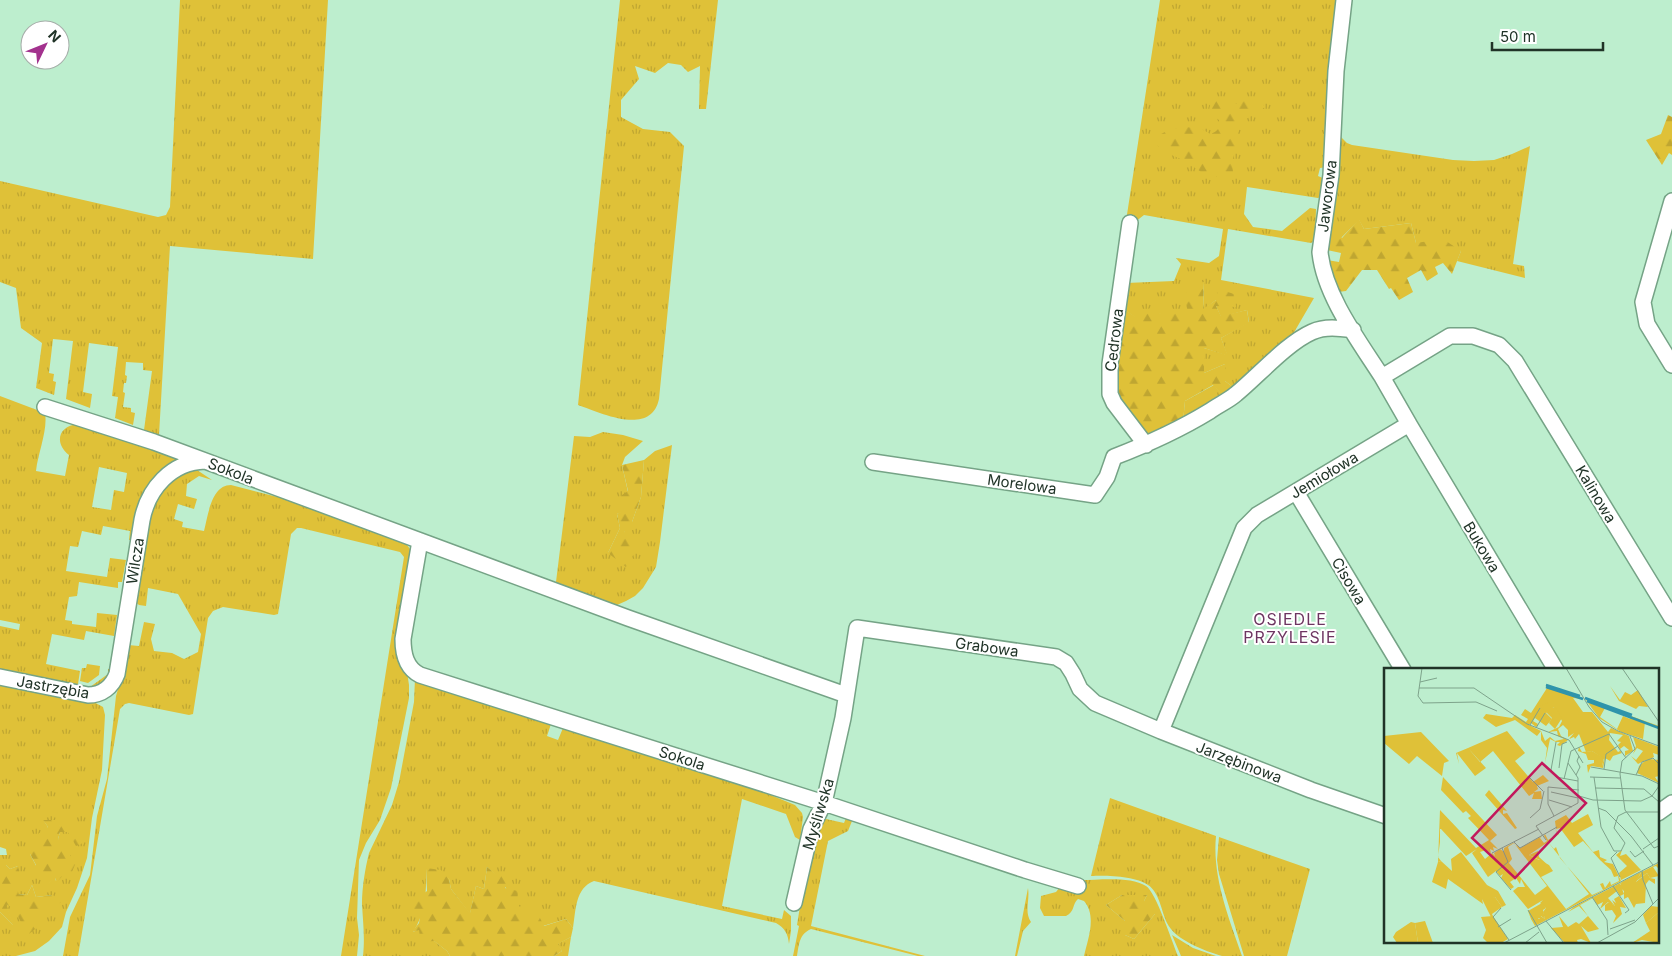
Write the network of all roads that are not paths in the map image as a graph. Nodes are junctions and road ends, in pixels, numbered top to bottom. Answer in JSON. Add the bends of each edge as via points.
{"nodes":[{"id":1,"x":1344,"y":0,"type":"edge"},
{"id":2,"x":1672,"y":201,"type":"edge"},
{"id":3,"x":1130,"y":224,"type":"dead end"},
{"id":4,"x":1353,"y":330,"type":"junction"},
{"id":5,"x":1672,"y":365,"type":"edge"},
{"id":6,"x":1382,"y":377,"type":"junction"},
{"id":7,"x":45,"y":407,"type":"dead end"},
{"id":8,"x":1409,"y":424,"type":"junction"},
{"id":9,"x":1146,"y":445,"type":"junction"},
{"id":10,"x":206,"y":461,"type":"junction"},
{"id":11,"x":873,"y":462,"type":"dead end"},
{"id":12,"x":1296,"y":492,"type":"junction"},
{"id":13,"x":418,"y":540,"type":"junction"},
{"id":14,"x":1672,"y":618,"type":"edge"},
{"id":15,"x":857,"y":628,"type":"joint"},
{"id":16,"x":1402,"y":668,"type":"edge"},
{"id":17,"x":1555,"y":668,"type":"edge"},
{"id":18,"x":0,"y":677,"type":"edge"},
{"id":19,"x":105,"y":691,"type":"joint"},
{"id":20,"x":846,"y":695,"type":"junction"},
{"id":21,"x":1095,"y":703,"type":"joint"},
{"id":22,"x":1162,"y":731,"type":"junction"},
{"id":23,"x":824,"y":803,"type":"junction"},
{"id":24,"x":1672,"y":803,"type":"edge"},
{"id":25,"x":1660,"y":811,"type":"edge"},
{"id":26,"x":1384,"y":815,"type":"edge"},
{"id":27,"x":1078,"y":886,"type":"dead end"},
{"id":28,"x":794,"y":902,"type":"dead end"}],
"edges":[{"from":1,"to":4,"type":"street","name":"Jaworowa","via":[[1336,71],[1331,175],[1320,252],[1326,280]]},
{"from":2,"to":5,"type":"street","via":[[1643,302],[1648,324]]},
{"from":3,"to":9,"type":"street","name":"Cedrowa","via":[[1110,364],[1110,394]]},
{"from":4,"to":6,"type":"street","name":"Jaworowa"},
{"from":4,"to":9,"type":"street","via":[[1314,330],[1291,345],[1234,396]]},
{"from":6,"to":8,"type":"street"},
{"from":6,"to":14,"type":"street","name":"Kalinowa","via":[[1450,336],[1473,336],[1499,345],[1515,361]]},
{"from":7,"to":10,"type":"street","name":"Sokola"},
{"from":8,"to":12,"type":"street","name":"Jemiołowa"},
{"from":8,"to":17,"type":"street","name":"Bukowa"},
{"from":9,"to":11,"type":"street","name":"Morelowa","via":[[1114,456],[1107,477],[1095,495]]},
{"from":10,"to":13,"type":"street","name":"Sokola"},
{"from":10,"to":19,"type":"street","name":"Wilcza","via":[[194,462],[173,471],[148,499],[117,674]]},
{"from":12,"to":16,"type":"street","name":"Cisowa"},
{"from":12,"to":22,"type":"street","name":"Jemiołowa","via":[[1257,515],[1244,528]]},
{"from":13,"to":20,"type":"street"},
{"from":13,"to":23,"type":"street","name":"Sokola","via":[[403,639],[406,662],[414,672]]},
{"from":15,"to":20,"type":"street","name":"Myśliwska"},
{"from":15,"to":21,"type":"street","name":"Grabowa","via":[[1056,657],[1066,663],[1080,689]]},
{"from":18,"to":19,"type":"street","name":"Jastrzębia","via":[[82,694],[94,695]]},
{"from":20,"to":23,"type":"street","name":"Myśliwska"},
{"from":21,"to":22,"type":"street","name":"Jarzębinowa"},
{"from":22,"to":26,"type":"street","name":"Jarzębinowa"},
{"from":23,"to":27,"type":"street","name":"Sokola"},
{"from":23,"to":28,"type":"street","name":"Myśliwska","via":[[811,829]]},
{"from":24,"to":25,"type":"street"}]}
